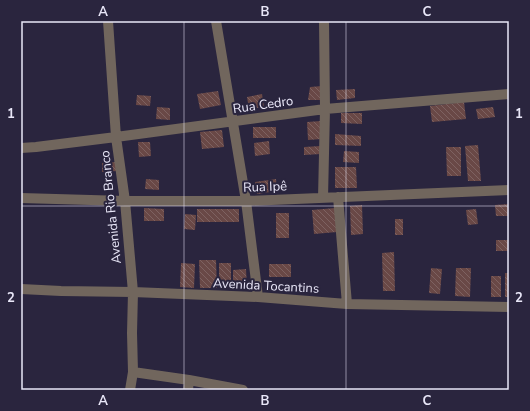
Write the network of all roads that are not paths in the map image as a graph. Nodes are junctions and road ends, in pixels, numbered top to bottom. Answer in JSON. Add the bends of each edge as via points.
{"nodes":[{"id":1,"x":108,"y":21,"type":"edge"},
{"id":2,"x":216,"y":21,"type":"edge"},
{"id":3,"x":324,"y":21,"type":"edge"},
{"id":4,"x":509,"y":94,"type":"edge"},
{"id":5,"x":325,"y":109,"type":"junction"},
{"id":6,"x":234,"y":122,"type":"junction"},
{"id":7,"x":116,"y":137,"type":"junction"},
{"id":8,"x":21,"y":148,"type":"edge"},
{"id":9,"x":509,"y":190,"type":"edge"},
{"id":10,"x":21,"y":198,"type":"edge"},
{"id":11,"x":323,"y":198,"type":"junction"},
{"id":12,"x":338,"y":198,"type":"junction"},
{"id":13,"x":125,"y":201,"type":"junction"},
{"id":14,"x":246,"y":201,"type":"junction"},
{"id":15,"x":21,"y":289,"type":"edge"},
{"id":16,"x":133,"y":292,"type":"junction"},
{"id":17,"x":258,"y":297,"type":"junction"},
{"id":18,"x":347,"y":304,"type":"junction"},
{"id":19,"x":509,"y":307,"type":"edge"},
{"id":20,"x":133,"y":372,"type":"junction"},
{"id":21,"x":189,"y":385,"type":"edge"},
{"id":22,"x":130,"y":390,"type":"edge"},
{"id":23,"x":243,"y":390,"type":"edge"}],
"edges":[{"from":1,"to":7,"type":"street","name":"Avenida Rio Branco"},
{"from":2,"to":6,"type":"street"},
{"from":3,"to":5,"type":"street"},
{"from":4,"to":5,"type":"street","name":"Rua Cedro"},
{"from":5,"to":6,"type":"street","name":"Rua Cedro"},
{"from":5,"to":11,"type":"street"},
{"from":6,"to":7,"type":"street","name":"Rua Cedro"},
{"from":6,"to":14,"type":"street"},
{"from":7,"to":8,"type":"street","name":"Rua Cedro"},
{"from":7,"to":13,"type":"street","name":"Avenida Rio Branco"},
{"from":9,"to":12,"type":"street","name":"Rua Ipê"},
{"from":10,"to":13,"type":"street","name":"Rua Ipê"},
{"from":11,"to":12,"type":"street","name":"Rua Ipê"},
{"from":11,"to":14,"type":"street","name":"Rua Ipê"},
{"from":12,"to":18,"type":"street"},
{"from":13,"to":14,"type":"street","name":"Rua Ipê"},
{"from":13,"to":16,"type":"street","name":"Avenida Rio Branco"},
{"from":14,"to":17,"type":"street"},
{"from":15,"to":16,"type":"street","name":"Avenida Tocantins"},
{"from":16,"to":17,"type":"street","name":"Avenida Tocantins"},
{"from":16,"to":20,"type":"street","name":"Avenida Rio Branco"},
{"from":17,"to":18,"type":"street","name":"Avenida Tocantins"},
{"from":18,"to":19,"type":"street","name":"Avenida Tocantins"},
{"from":20,"to":21,"type":"street"},
{"from":20,"to":22,"type":"street","name":"Avenida Rio Branco"},
{"from":21,"to":23,"type":"street"}]}
